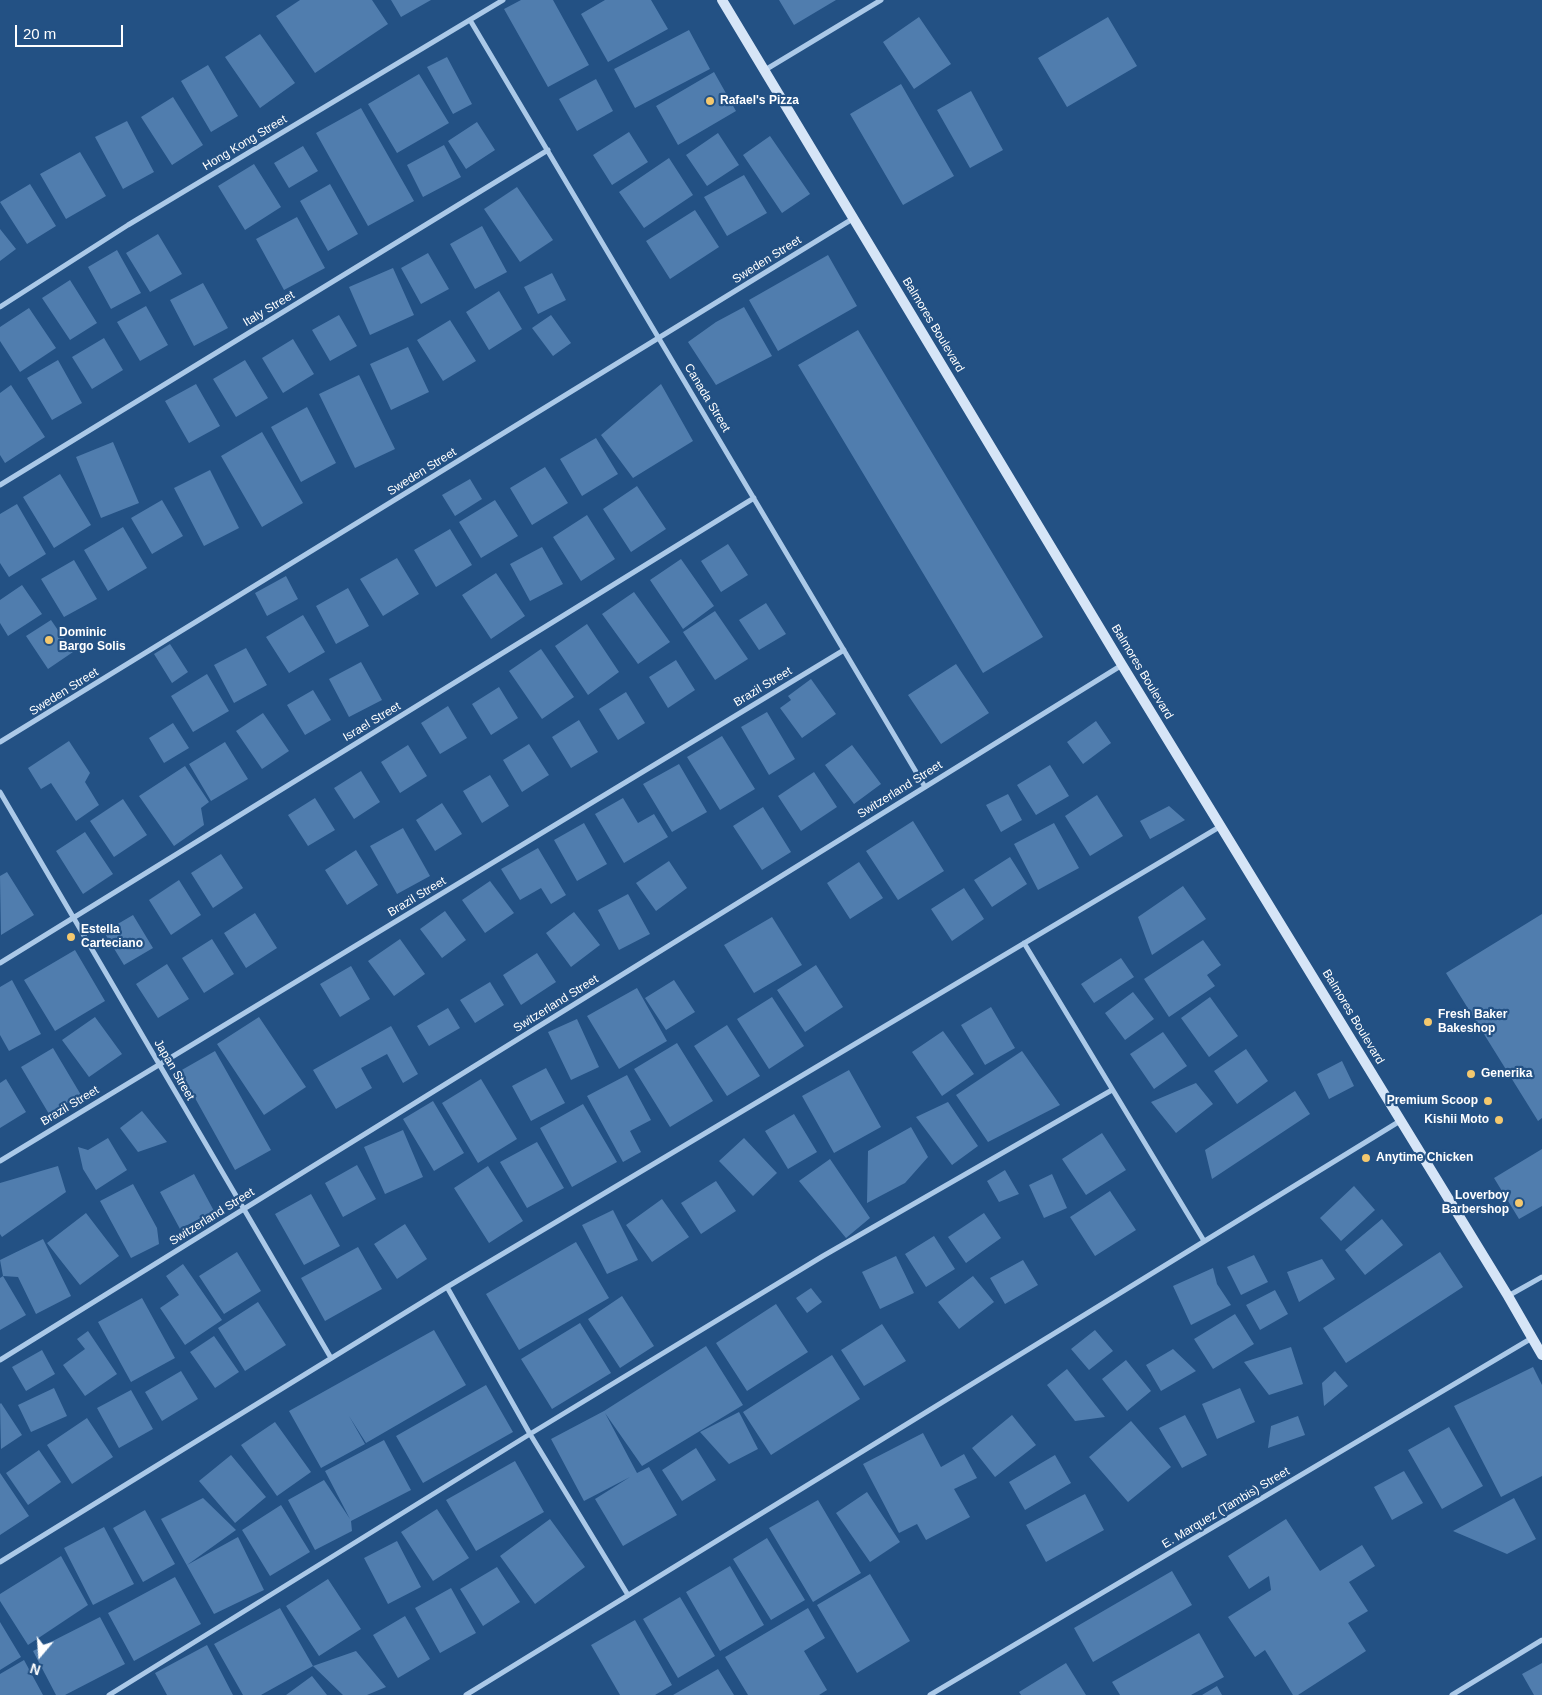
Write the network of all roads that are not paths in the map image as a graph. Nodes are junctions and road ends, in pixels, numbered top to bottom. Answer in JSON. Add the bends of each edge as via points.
{"nodes":[{"id":1,"x":503,"y":0,"type":"edge"},
{"id":2,"x":722,"y":0,"type":"edge"},
{"id":3,"x":881,"y":0,"type":"edge"},
{"id":4,"x":470,"y":20,"type":"junction"},
{"id":5,"x":765,"y":70,"type":"junction"},
{"id":6,"x":548,"y":150,"type":"junction"},
{"id":7,"x":854,"y":218,"type":"junction"},
{"id":8,"x":0,"y":307,"type":"edge"},
{"id":9,"x":660,"y":338,"type":"junction"},
{"id":10,"x":0,"y":485,"type":"edge"},
{"id":11,"x":754,"y":498,"type":"junction"},
{"id":12,"x":844,"y":650,"type":"junction"},
{"id":13,"x":1122,"y":665,"type":"junction"},
{"id":14,"x":0,"y":742,"type":"edge"},
{"id":15,"x":925,"y":787,"type":"junction"},
{"id":16,"x":0,"y":792,"type":"edge"},
{"id":17,"x":1221,"y":826,"type":"junction"},
{"id":18,"x":73,"y":917,"type":"junction"},
{"id":19,"x":1024,"y":943,"type":"junction"},
{"id":20,"x":0,"y":963,"type":"edge"},
{"id":21,"x":159,"y":1064,"type":"junction"},
{"id":22,"x":1112,"y":1090,"type":"junction"},
{"id":23,"x":1401,"y":1120,"type":"junction"},
{"id":24,"x":0,"y":1161,"type":"edge"},
{"id":25,"x":243,"y":1209,"type":"junction"},
{"id":26,"x":1204,"y":1242,"type":"junction"},
{"id":27,"x":1542,"y":1277,"type":"edge"},
{"id":28,"x":447,"y":1287,"type":"junction"},
{"id":29,"x":1508,"y":1296,"type":"junction"},
{"id":30,"x":1532,"y":1338,"type":"junction"},
{"id":31,"x":1542,"y":1355,"type":"edge"},
{"id":32,"x":330,"y":1358,"type":"junction"},
{"id":33,"x":0,"y":1360,"type":"edge"},
{"id":34,"x":530,"y":1434,"type":"junction"},
{"id":35,"x":0,"y":1562,"type":"edge"},
{"id":36,"x":628,"y":1595,"type":"junction"},
{"id":37,"x":1542,"y":1640,"type":"edge"},
{"id":38,"x":109,"y":1695,"type":"edge"},
{"id":39,"x":466,"y":1695,"type":"edge"},
{"id":40,"x":930,"y":1695,"type":"edge"},
{"id":41,"x":1452,"y":1695,"type":"edge"}],
"edges":[{"from":1,"to":4,"type":"street","name":"Hong Kong Street"},
{"from":2,"to":5,"type":"main road","name":"Balmores Boulevard"},
{"from":3,"to":5,"type":"street"},
{"from":4,"to":6,"type":"street","name":"Canada Street"},
{"from":4,"to":8,"type":"street","name":"Hong Kong Street"},
{"from":5,"to":7,"type":"main road","name":"Balmores Boulevard"},
{"from":6,"to":9,"type":"street","name":"Canada Street"},
{"from":6,"to":10,"type":"street","name":"Italy Street"},
{"from":7,"to":9,"type":"street","name":"Sweden Street"},
{"from":7,"to":13,"type":"main road","name":"Balmores Boulevard"},
{"from":9,"to":11,"type":"street","name":"Canada Street"},
{"from":9,"to":14,"type":"street","name":"Sweden Street"},
{"from":11,"to":12,"type":"street","name":"Canada Street"},
{"from":11,"to":18,"type":"street","name":"Israel Street"},
{"from":12,"to":15,"type":"street","name":"Canada Street"},
{"from":12,"to":21,"type":"street","name":"Brazil Street"},
{"from":13,"to":15,"type":"street","name":"Switzerland Street"},
{"from":13,"to":17,"type":"main road","name":"Balmores Boulevard"},
{"from":15,"to":25,"type":"street","name":"Switzerland Street"},
{"from":16,"to":18,"type":"street","name":"Japan Street"},
{"from":17,"to":19,"type":"street"},
{"from":17,"to":23,"type":"main road","name":"Balmores Boulevard"},
{"from":18,"to":20,"type":"street","name":"Israel Street"},
{"from":18,"to":21,"type":"street","name":"Japan Street"},
{"from":19,"to":22,"type":"street"},
{"from":19,"to":28,"type":"street"},
{"from":21,"to":24,"type":"street","name":"Brazil Street"},
{"from":21,"to":25,"type":"street","name":"Japan Street"},
{"from":22,"to":26,"type":"street"},
{"from":22,"to":34,"type":"street","via":[[823,1256]]},
{"from":23,"to":26,"type":"street"},
{"from":23,"to":29,"type":"main road","name":"Balmores Boulevard"},
{"from":25,"to":32,"type":"street","name":"Japan Street"},
{"from":25,"to":33,"type":"street","name":"Switzerland Street"},
{"from":26,"to":36,"type":"street"},
{"from":27,"to":29,"type":"street"},
{"from":28,"to":32,"type":"street"},
{"from":28,"to":34,"type":"street"},
{"from":29,"to":30,"type":"main road","name":"Balmores Boulevard"},
{"from":30,"to":31,"type":"main road","name":"Balmores Boulevard"},
{"from":30,"to":40,"type":"street","name":"E. Marquez (Tambis) Street"},
{"from":32,"to":35,"type":"street"},
{"from":34,"to":36,"type":"street"},
{"from":34,"to":38,"type":"street"},
{"from":36,"to":39,"type":"street"},
{"from":37,"to":41,"type":"street"}]}
